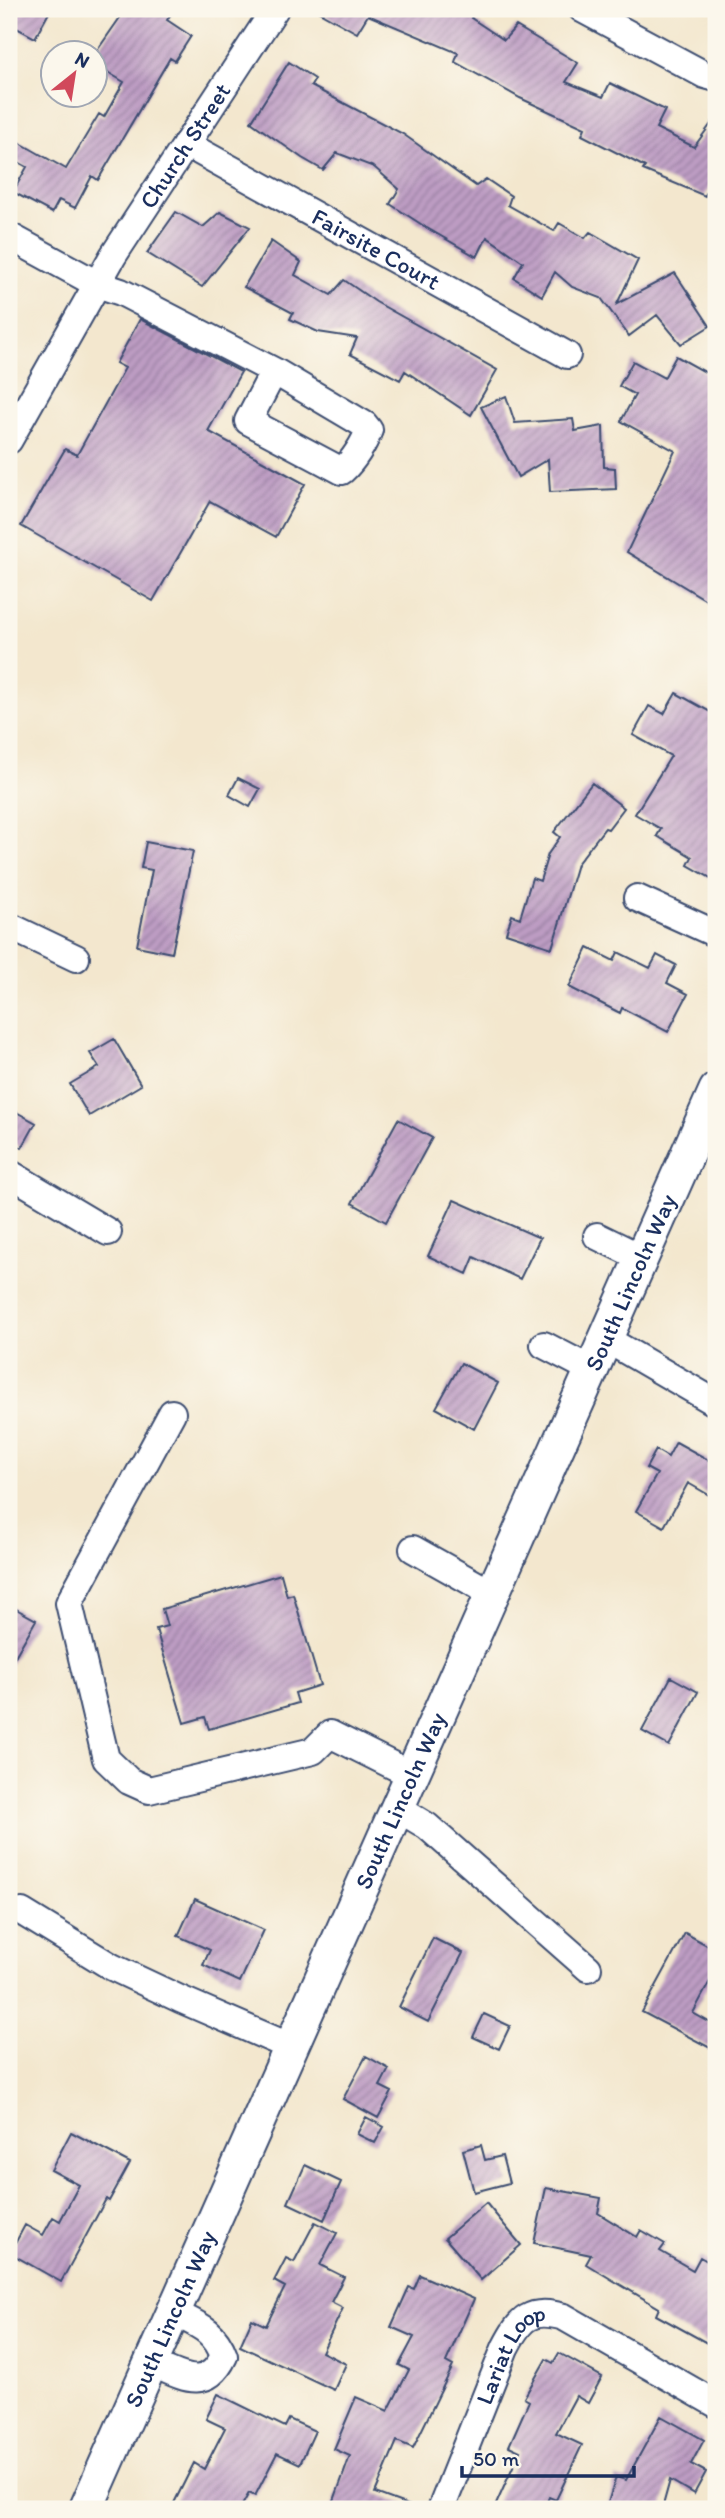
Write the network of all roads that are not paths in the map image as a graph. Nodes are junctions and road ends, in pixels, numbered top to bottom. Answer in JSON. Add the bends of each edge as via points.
{"nodes":[{"id":1,"x":275,"y":9,"type":"edge"},
{"id":2,"x":582,"y":9,"type":"edge"},
{"id":3,"x":716,"y":78,"type":"edge"},
{"id":4,"x":186,"y":144,"type":"junction"},
{"id":5,"x":9,"y":236,"type":"edge"},
{"id":6,"x":97,"y":284,"type":"junction"},
{"id":7,"x":567,"y":355,"type":"dead end"},
{"id":8,"x":274,"y":371,"type":"dead end"},
{"id":9,"x":9,"y":440,"type":"edge"},
{"id":10,"x":637,"y":898,"type":"dead end"},
{"id":11,"x":9,"y":926,"type":"edge"},
{"id":12,"x":716,"y":933,"type":"edge"},
{"id":13,"x":76,"y":958,"type":"dead end"},
{"id":14,"x":716,"y":1090,"type":"edge"},
{"id":15,"x":9,"y":1173,"type":"edge"},
{"id":16,"x":108,"y":1232,"type":"dead end"},
{"id":17,"x":597,"y":1236,"type":"dead end"},
{"id":18,"x":642,"y":1258,"type":"junction"},
{"id":19,"x":606,"y":1339,"type":"junction"},
{"id":20,"x":544,"y":1345,"type":"dead end"},
{"id":21,"x":592,"y":1370,"type":"junction"},
{"id":22,"x":716,"y":1403,"type":"edge"},
{"id":23,"x":172,"y":1413,"type":"dead end"},
{"id":24,"x":413,"y":1549,"type":"dead end"},
{"id":25,"x":493,"y":1594,"type":"junction"},
{"id":26,"x":412,"y":1775,"type":"junction"},
{"id":27,"x":397,"y":1808,"type":"junction"},
{"id":28,"x":22,"y":1912,"type":"dead end"},
{"id":29,"x":588,"y":1968,"type":"dead end"},
{"id":30,"x":291,"y":2047,"type":"junction"},
{"id":31,"x":173,"y":2312,"type":"junction"},
{"id":32,"x":151,"y":2363,"type":"junction"},
{"id":33,"x":716,"y":2404,"type":"edge"},
{"id":34,"x":86,"y":2509,"type":"edge"},
{"id":35,"x":441,"y":2509,"type":"edge"}],
"edges":[{"from":1,"to":4,"type":"street","name":"Church Street"},
{"from":2,"to":3,"type":"street"},
{"from":4,"to":6,"type":"street","name":"Church Street"},
{"from":4,"to":7,"type":"street","name":"Fairsite Court"},
{"from":5,"to":6,"type":"street"},
{"from":6,"to":8,"type":"street"},
{"from":6,"to":9,"type":"street","name":"Church Street"},
{"from":10,"to":12,"type":"street"},
{"from":11,"to":13,"type":"street"},
{"from":14,"to":18,"type":"main road","name":"South Lincoln Way"},
{"from":15,"to":16,"type":"street"},
{"from":17,"to":18,"type":"street"},
{"from":18,"to":19,"type":"main road","name":"South Lincoln Way"},
{"from":19,"to":21,"type":"main road","name":"South Lincoln Way"},
{"from":19,"to":22,"type":"street"},
{"from":20,"to":21,"type":"street"},
{"from":21,"to":25,"type":"main road","name":"South Lincoln Way"},
{"from":23,"to":26,"type":"street","via":[[69,1603],[106,1759],[129,1781],[149,1790],[313,1751],[330,1734]]},
{"from":24,"to":25,"type":"street"},
{"from":25,"to":26,"type":"main road","name":"South Lincoln Way"},
{"from":26,"to":27,"type":"main road","name":"South Lincoln Way"},
{"from":27,"to":29,"type":"street","via":[[427,1826]]},
{"from":27,"to":30,"type":"main road","name":"South Lincoln Way"},
{"from":28,"to":30,"type":"street","via":[[112,1967]]},
{"from":30,"to":31,"type":"main road","name":"South Lincoln Way"},
{"from":31,"to":32,"type":"main road","name":"South Lincoln Way"},
{"from":31,"to":32,"type":"street","via":[[208,2329],[225,2356],[218,2370],[191,2380]]},
{"from":32,"to":34,"type":"main road","name":"South Lincoln Way"},
{"from":33,"to":35,"type":"street","name":"Lariat Loop","via":[[564,2317],[548,2312],[531,2314],[515,2329],[505,2348]]}]}
